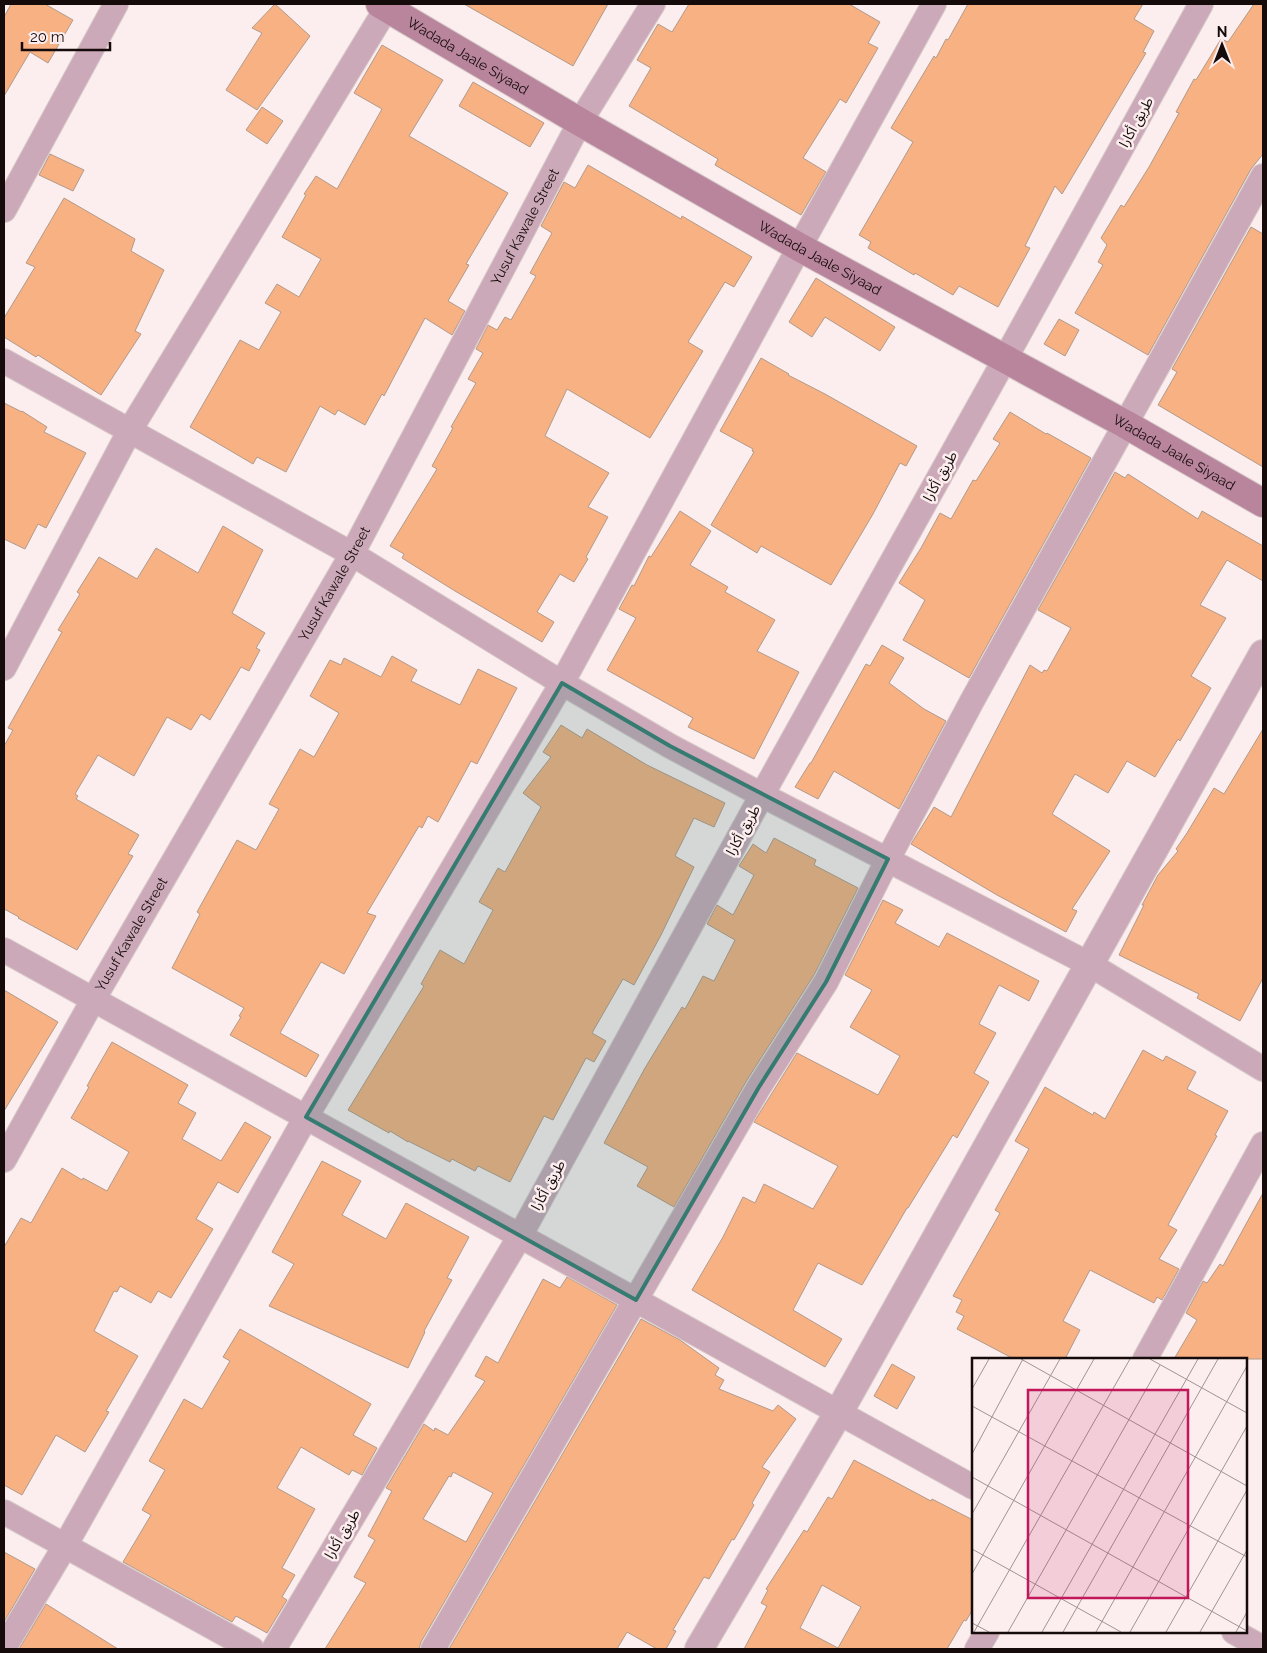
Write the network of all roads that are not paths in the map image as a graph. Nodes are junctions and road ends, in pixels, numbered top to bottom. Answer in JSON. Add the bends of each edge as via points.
{"nodes":[{"id":1,"x":116,"y":4,"type":"edge"},
{"id":2,"x":653,"y":4,"type":"edge"},
{"id":3,"x":934,"y":4,"type":"edge"},
{"id":4,"x":1201,"y":4,"type":"edge"},
{"id":5,"x":386,"y":5,"type":"edge"},
{"id":6,"x":580,"y":122,"type":"junction"},
{"id":7,"x":1263,"y":176,"type":"edge"},
{"id":8,"x":4,"y":210,"type":"edge"},
{"id":9,"x":799,"y":247,"type":"junction"},
{"id":10,"x":1006,"y":359,"type":"junction"},
{"id":11,"x":4,"y":361,"type":"edge"},
{"id":12,"x":1125,"y":424,"type":"junction"},
{"id":13,"x":130,"y":430,"type":"junction"},
{"id":14,"x":1263,"y":502,"type":"edge"},
{"id":15,"x":352,"y":554,"type":"junction"},
{"id":16,"x":1263,"y":654,"type":"edge"},
{"id":17,"x":4,"y":668,"type":"edge"},
{"id":18,"x":562,"y":684,"type":"junction"},
{"id":19,"x":762,"y":795,"type":"junction"},
{"id":20,"x":888,"y":859,"type":"junction"},
{"id":21,"x":4,"y":950,"type":"edge"},
{"id":22,"x":1089,"y":964,"type":"junction"},
{"id":23,"x":93,"y":1000,"type":"junction"},
{"id":24,"x":1263,"y":1069,"type":"edge"},
{"id":25,"x":306,"y":1117,"type":"junction"},
{"id":26,"x":1263,"y":1144,"type":"edge"},
{"id":27,"x":4,"y":1160,"type":"edge"},
{"id":28,"x":520,"y":1236,"type":"junction"},
{"id":29,"x":636,"y":1300,"type":"junction"},
{"id":30,"x":1145,"y":1358,"type":"edge"},
{"id":31,"x":839,"y":1412,"type":"junction"},
{"id":32,"x":972,"y":1486,"type":"edge"},
{"id":33,"x":4,"y":1512,"type":"edge"},
{"id":34,"x":65,"y":1546,"type":"junction"},
{"id":35,"x":987,"y":1633,"type":"edge"},
{"id":36,"x":4,"y":1648,"type":"edge"},
{"id":37,"x":252,"y":1649,"type":"edge"},
{"id":38,"x":274,"y":1649,"type":"edge"},
{"id":39,"x":433,"y":1649,"type":"edge"},
{"id":40,"x":699,"y":1649,"type":"edge"},
{"id":41,"x":977,"y":1649,"type":"edge"}],
"edges":[{"from":1,"to":8,"type":"street"},
{"from":2,"to":6,"type":"street","name":"Yusuf Kawale Street"},
{"from":3,"to":9,"type":"street"},
{"from":4,"to":10,"type":"street","name":"طريق أكارا"},
{"from":5,"to":6,"type":"main road","name":"Wadada Jaale Siyaad"},
{"from":5,"to":13,"type":"street"},
{"from":6,"to":9,"type":"main road","name":"Wadada Jaale Siyaad"},
{"from":6,"to":15,"type":"street","name":"Yusuf Kawale Street"},
{"from":7,"to":12,"type":"street"},
{"from":9,"to":10,"type":"main road","name":"Wadada Jaale Siyaad"},
{"from":9,"to":18,"type":"street"},
{"from":10,"to":12,"type":"main road","name":"Wadada Jaale Siyaad"},
{"from":10,"to":19,"type":"street","name":"طريق أكارا"},
{"from":11,"to":13,"type":"street"},
{"from":12,"to":14,"type":"main road","name":"Wadada Jaale Siyaad"},
{"from":12,"to":20,"type":"street"},
{"from":13,"to":15,"type":"street"},
{"from":13,"to":17,"type":"street"},
{"from":15,"to":18,"type":"street"},
{"from":15,"to":23,"type":"street","name":"Yusuf Kawale Street"},
{"from":16,"to":22,"type":"street"},
{"from":18,"to":19,"type":"street"},
{"from":18,"to":25,"type":"street"},
{"from":19,"to":20,"type":"street"},
{"from":19,"to":28,"type":"street","name":"طريق أكارا"},
{"from":20,"to":22,"type":"street"},
{"from":20,"to":29,"type":"street","via":[[826,982],[759,1087]]},
{"from":21,"to":23,"type":"street"},
{"from":22,"to":24,"type":"street"},
{"from":22,"to":31,"type":"street"},
{"from":23,"to":25,"type":"street"},
{"from":23,"to":27,"type":"street","name":"Yusuf Kawale Street"},
{"from":25,"to":28,"type":"street"},
{"from":25,"to":34,"type":"street"},
{"from":26,"to":30,"type":"street"},
{"from":28,"to":29,"type":"street"},
{"from":28,"to":38,"type":"street","name":"طريق أكارا"},
{"from":29,"to":31,"type":"street"},
{"from":29,"to":39,"type":"street"},
{"from":31,"to":32,"type":"street"},
{"from":31,"to":40,"type":"street"},
{"from":33,"to":34,"type":"street"},
{"from":34,"to":36,"type":"street"},
{"from":34,"to":37,"type":"street"},
{"from":35,"to":41,"type":"street"}]}
